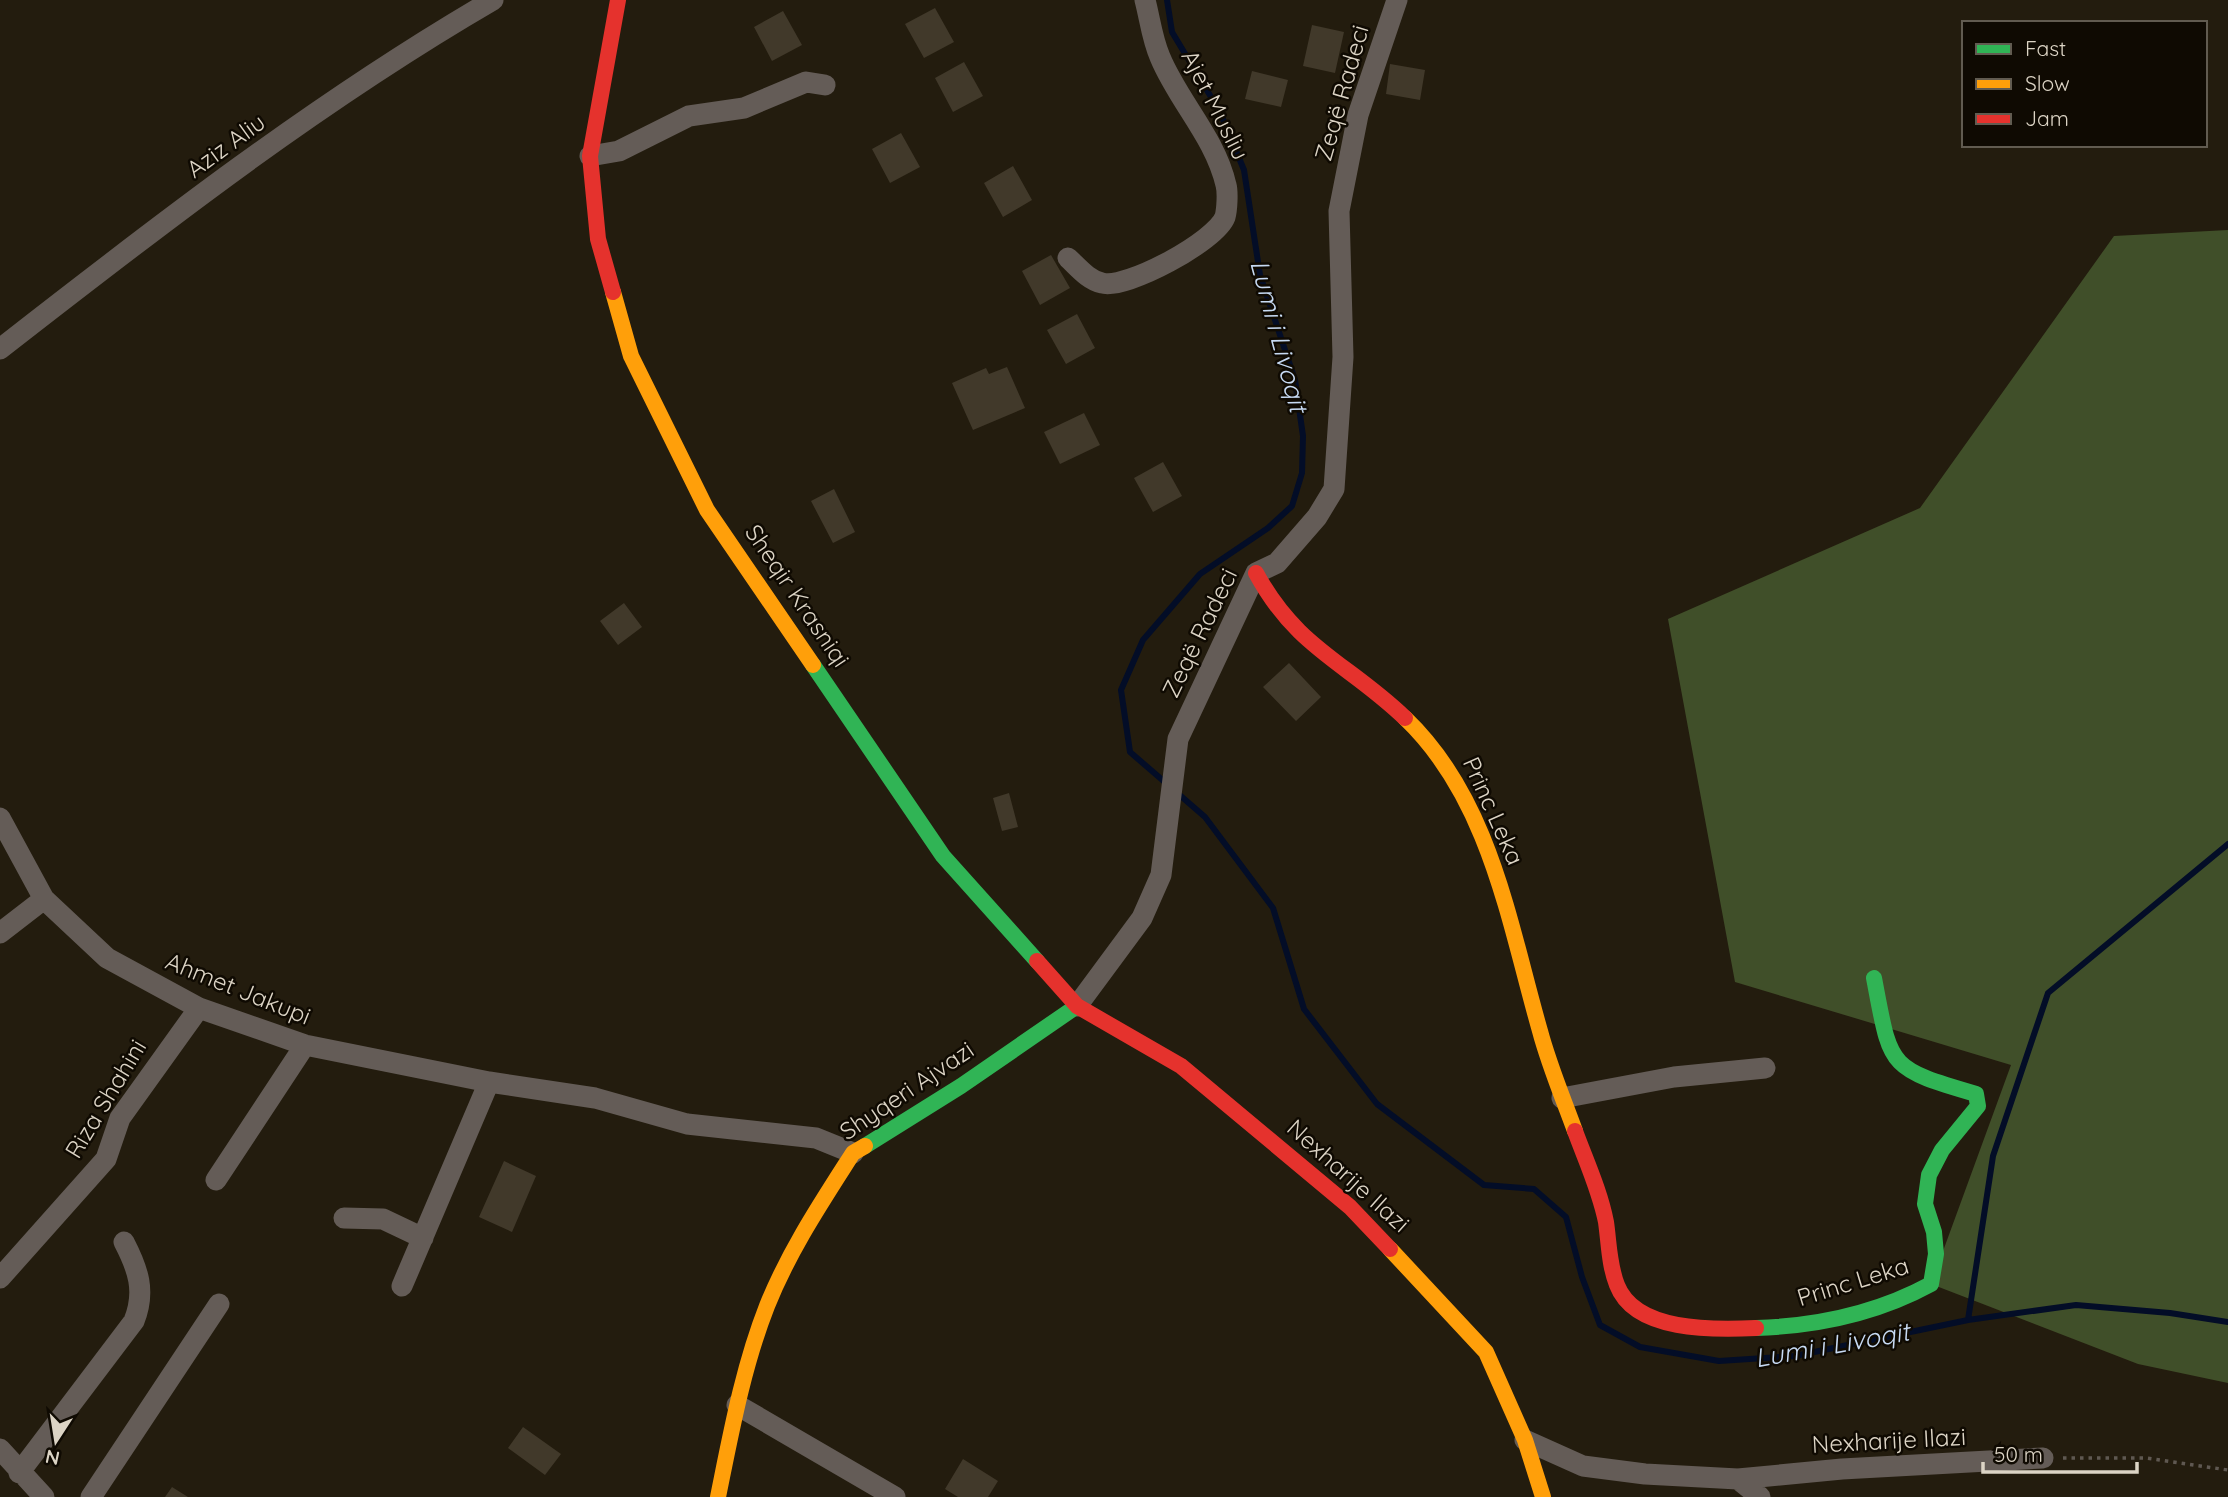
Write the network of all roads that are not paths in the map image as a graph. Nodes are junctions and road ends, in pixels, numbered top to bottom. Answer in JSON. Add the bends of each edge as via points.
{"nodes":[{"id":1,"x":493,"y":0,"type":"edge"},
{"id":2,"x":618,"y":0,"type":"edge"},
{"id":3,"x":1145,"y":0,"type":"edge"},
{"id":4,"x":1397,"y":0,"type":"edge"},
{"id":5,"x":825,"y":85,"type":"dead end"},
{"id":6,"x":590,"y":156,"type":"junction"},
{"id":7,"x":1068,"y":258,"type":"dead end"},
{"id":8,"x":0,"y":349,"type":"edge"},
{"id":9,"x":1256,"y":573,"type":"junction"},
{"id":10,"x":0,"y":818,"type":"edge"},
{"id":11,"x":44,"y":898,"type":"junction"},
{"id":12,"x":0,"y":933,"type":"edge"},
{"id":13,"x":1874,"y":978,"type":"dead end"},
{"id":14,"x":1077,"y":1006,"type":"junction"},
{"id":15,"x":198,"y":1008,"type":"junction"},
{"id":16,"x":305,"y":1045,"type":"junction"},
{"id":17,"x":1765,"y":1068,"type":"dead end"},
{"id":18,"x":489,"y":1082,"type":"junction"},
{"id":19,"x":1562,"y":1098,"type":"junction"},
{"id":20,"x":853,"y":1153,"type":"junction"},
{"id":21,"x":216,"y":1181,"type":"dead end"},
{"id":22,"x":344,"y":1218,"type":"dead end"},
{"id":23,"x":423,"y":1238,"type":"junction"},
{"id":24,"x":124,"y":1242,"type":"dead end"},
{"id":25,"x":0,"y":1279,"type":"edge"},
{"id":26,"x":402,"y":1286,"type":"dead end"},
{"id":27,"x":219,"y":1304,"type":"dead end"},
{"id":28,"x":737,"y":1405,"type":"junction"},
{"id":29,"x":1525,"y":1440,"type":"junction"},
{"id":30,"x":0,"y":1449,"type":"edge"},
{"id":31,"x":2043,"y":1458,"type":"road end"},
{"id":32,"x":19,"y":1472,"type":"junction"},
{"id":33,"x":1738,"y":1479,"type":"junction"},
{"id":34,"x":44,"y":1497,"type":"edge"},
{"id":35,"x":90,"y":1497,"type":"edge"},
{"id":36,"x":718,"y":1497,"type":"edge"},
{"id":37,"x":895,"y":1497,"type":"edge"},
{"id":38,"x":1544,"y":1497,"type":"edge"},
{"id":39,"x":1760,"y":1497,"type":"edge"}],
"edges":[{"from":1,"to":8,"type":"street","name":"Aziz Aliu","via":[[366,78],[142,238]]},
{"from":2,"to":6,"type":"street","name":"Sheqir Krasniqi"},
{"from":3,"to":7,"type":"street","name":"Ajet Musliu","via":[[1160,58],[1205,133],[1227,187],[1225,217],[1209,236],[1125,281],[1103,284]]},
{"from":4,"to":9,"type":"street","name":"Zeqë Radeci","via":[[1358,115],[1339,211],[1343,357],[1334,489],[1317,517],[1277,563]]},
{"from":5,"to":6,"type":"street","via":[[806,82],[744,108],[689,116],[619,151]]},
{"from":6,"to":14,"type":"street","name":"Sheqir Krasniqi","via":[[598,239],[631,356],[707,510],[943,856]]},
{"from":9,"to":14,"type":"street","name":"Zeqë Radeci","via":[[1178,739],[1161,875],[1142,918]]},
{"from":9,"to":19,"type":"street","name":"Princ Leka","via":[[1264,592],[1300,638],[1405,717],[1443,759],[1471,816],[1512,922]]},
{"from":10,"to":11,"type":"street","name":"Ahmet Jakupi"},
{"from":11,"to":12,"type":"street"},
{"from":11,"to":15,"type":"street","name":"Ahmet Jakupi","via":[[107,958]]},
{"from":13,"to":19,"type":"street","name":"Princ Leka","via":[[1884,1038],[1894,1056],[1919,1077],[1976,1094],[1978,1106],[1946,1141],[1928,1183],[1925,1205],[1935,1260],[1931,1284],[1895,1302],[1820,1323],[1771,1330],[1652,1321],[1628,1304],[1616,1280],[1602,1210]]},
{"from":14,"to":20,"type":"street","name":"Shyqeri Ajvazi"},
{"from":14,"to":29,"type":"street","name":"Nexharije Ilazi","via":[[1181,1066],[1350,1207],[1486,1352]]},
{"from":15,"to":16,"type":"street","name":"Ahmet Jakupi"},
{"from":15,"to":25,"type":"street","name":"Riza Shahini","via":[[120,1118],[106,1159]]},
{"from":16,"to":18,"type":"street","name":"Ahmet Jakupi"},
{"from":16,"to":21,"type":"street"},
{"from":17,"to":19,"type":"street","via":[[1674,1077]]},
{"from":18,"to":20,"type":"street","name":"Ahmet Jakupi","via":[[595,1098],[687,1124],[816,1138]]},
{"from":18,"to":23,"type":"street"},
{"from":20,"to":28,"type":"street","name":"Shyqeri Ajvazi","via":[[802,1233],[767,1307]]},
{"from":22,"to":23,"type":"street","via":[[383,1219]]},
{"from":23,"to":26,"type":"street"},
{"from":24,"to":32,"type":"street","via":[[139,1270],[142,1301],[134,1321]]},
{"from":27,"to":35,"type":"street"},
{"from":28,"to":36,"type":"street","name":"Shyqeri Ajvazi"},
{"from":28,"to":37,"type":"street"},
{"from":29,"to":33,"type":"street","name":"Nexharije Ilazi","via":[[1583,1466]]},
{"from":29,"to":38,"type":"street","name":"Nexharije Ilazi"},
{"from":30,"to":32,"type":"street"},
{"from":31,"to":33,"type":"street","name":"Nexharije Ilazi"},
{"from":32,"to":34,"type":"street"},
{"from":33,"to":39,"type":"street"}]}
